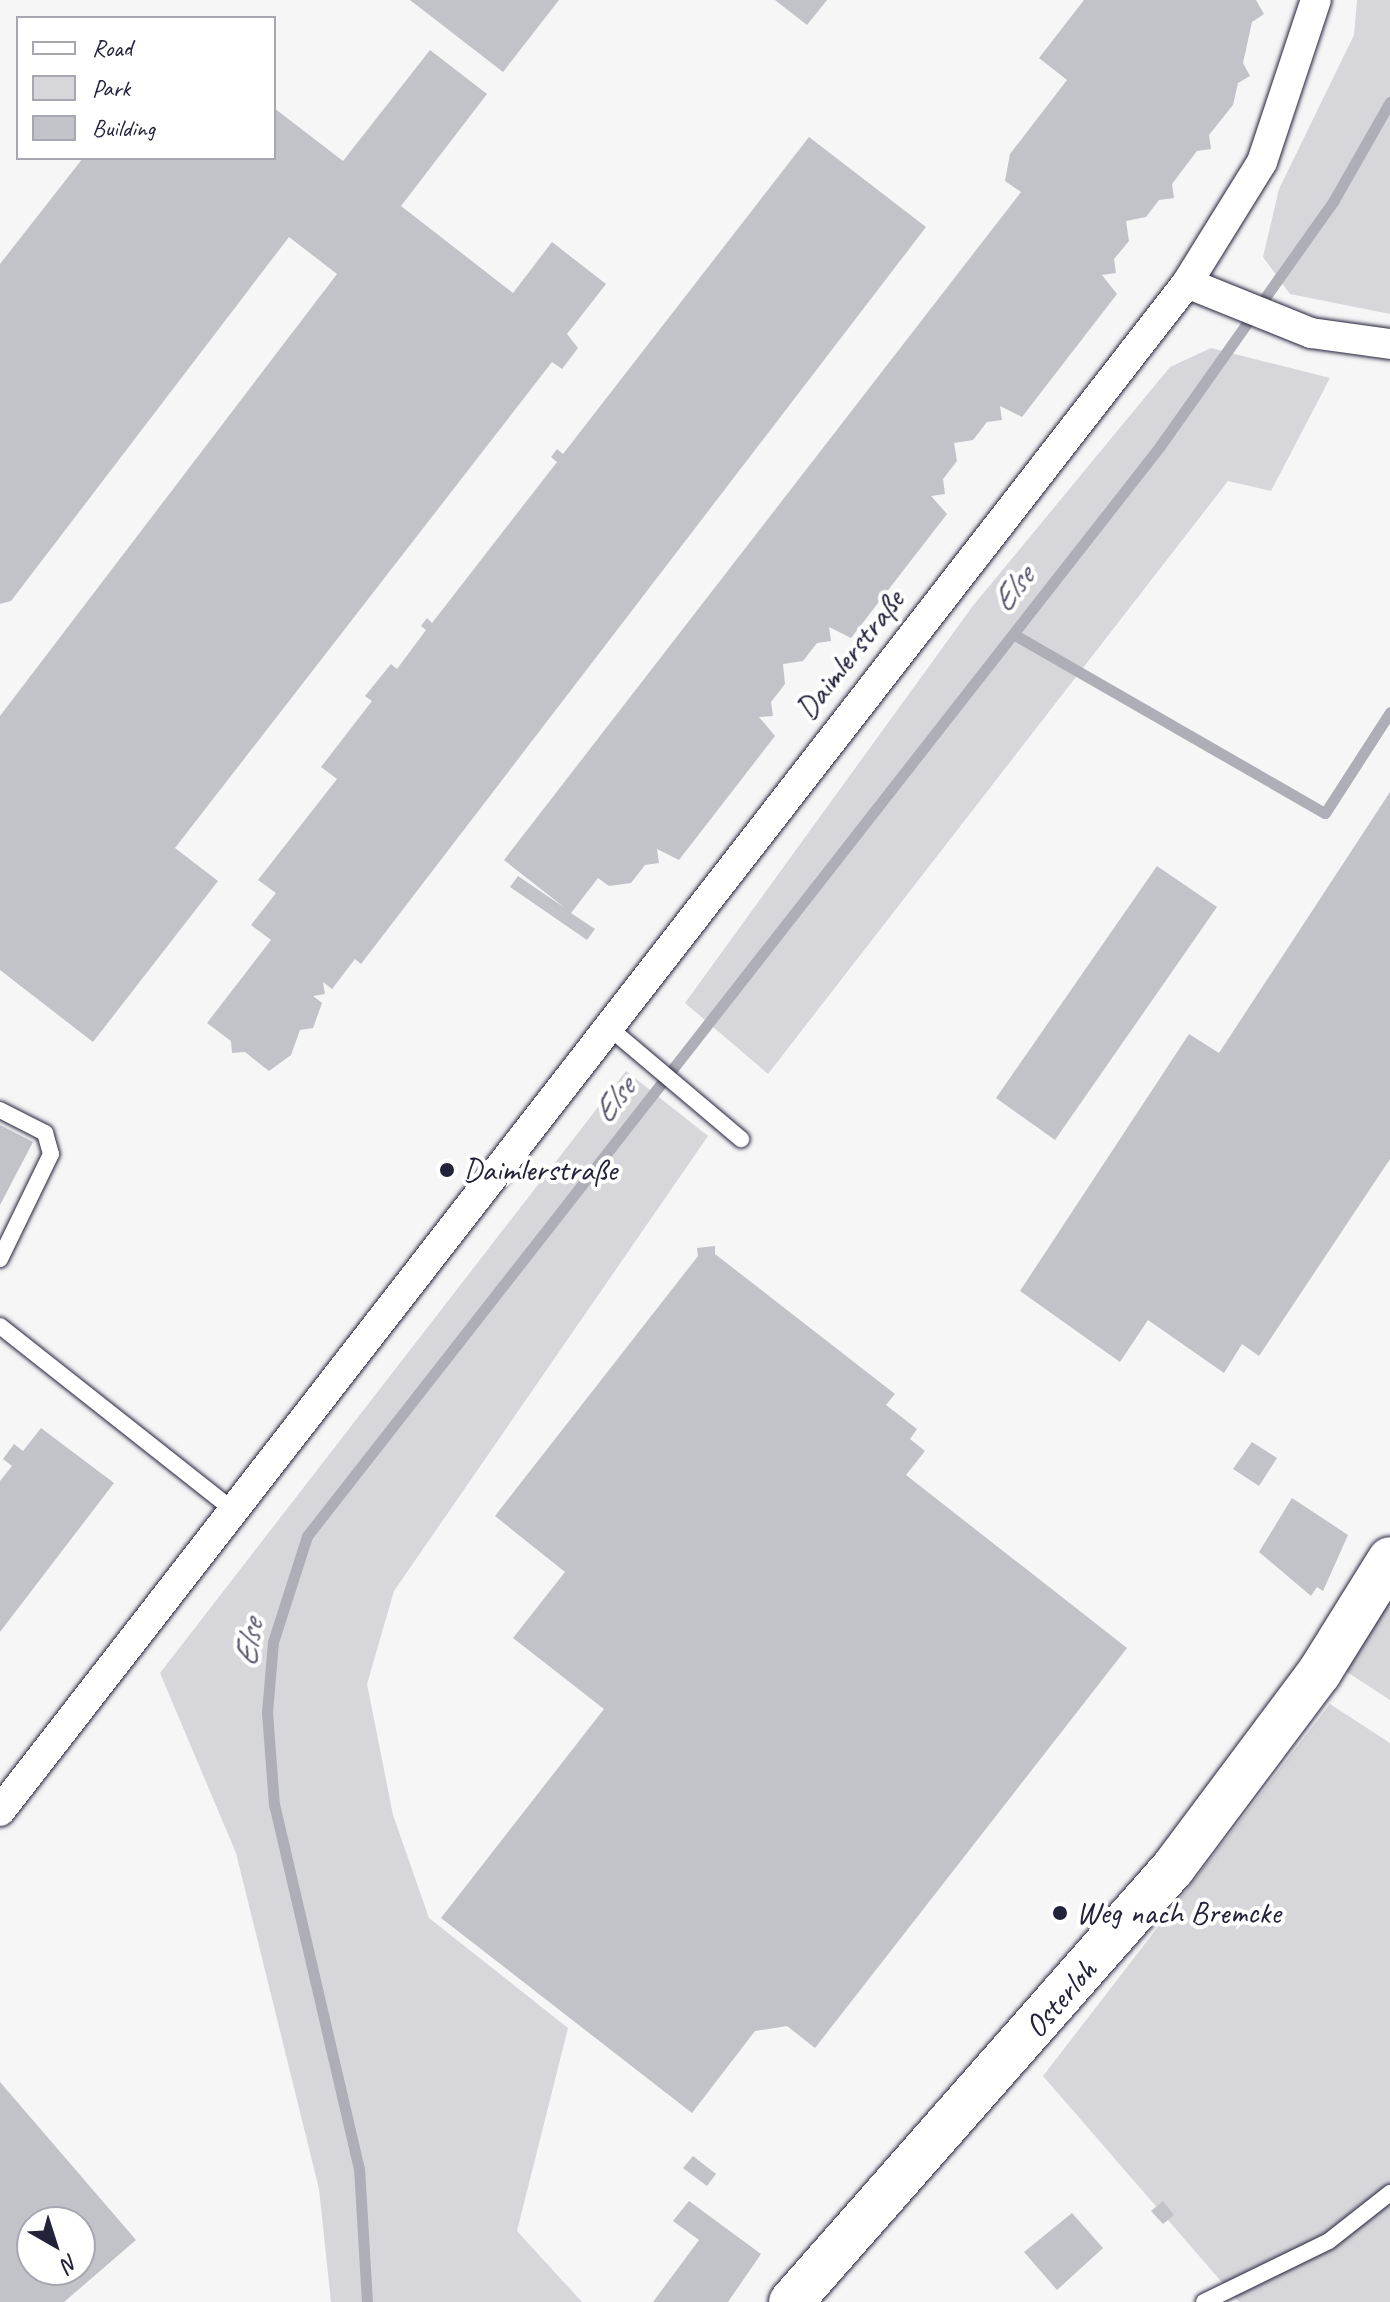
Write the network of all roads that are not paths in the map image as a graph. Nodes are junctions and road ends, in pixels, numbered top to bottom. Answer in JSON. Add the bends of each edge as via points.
{"nodes":[{"id":1,"x":1316,"y":0,"type":"edge"},
{"id":2,"x":1187,"y":283,"type":"junction"},
{"id":3,"x":1390,"y":344,"type":"edge"},
{"id":4,"x":606,"y":1025,"type":"junction"},
{"id":5,"x":0,"y":1110,"type":"edge"},
{"id":6,"x":741,"y":1139,"type":"dead end"},
{"id":7,"x":0,"y":1259,"type":"edge"},
{"id":8,"x":0,"y":1326,"type":"edge"},
{"id":9,"x":233,"y":1510,"type":"junction"},
{"id":10,"x":1390,"y":1559,"type":"edge"},
{"id":11,"x":0,"y":1811,"type":"edge"},
{"id":12,"x":1390,"y":2193,"type":"edge"},
{"id":13,"x":791,"y":2302,"type":"edge"},
{"id":14,"x":1204,"y":2302,"type":"edge"}],
"edges":[{"from":1,"to":2,"type":"street","name":"Daimlerstraße","via":[[1307,46],[1262,162]]},
{"from":2,"to":3,"type":"street","via":[[1311,333]]},
{"from":2,"to":4,"type":"street","name":"Daimlerstraße"},
{"from":4,"to":6,"type":"lane"},
{"from":4,"to":9,"type":"street","name":"Daimlerstraße"},
{"from":5,"to":7,"type":"lane","via":[[45,1133],[51,1154]]},
{"from":8,"to":9,"type":"lane"},
{"from":9,"to":11,"type":"street","name":"Daimlerstraße"},
{"from":10,"to":13,"type":"main road","name":"Osterloh","via":[[1256,1763],[1173,1868]]},
{"from":12,"to":14,"type":"lane","via":[[1329,2241]]}]}
